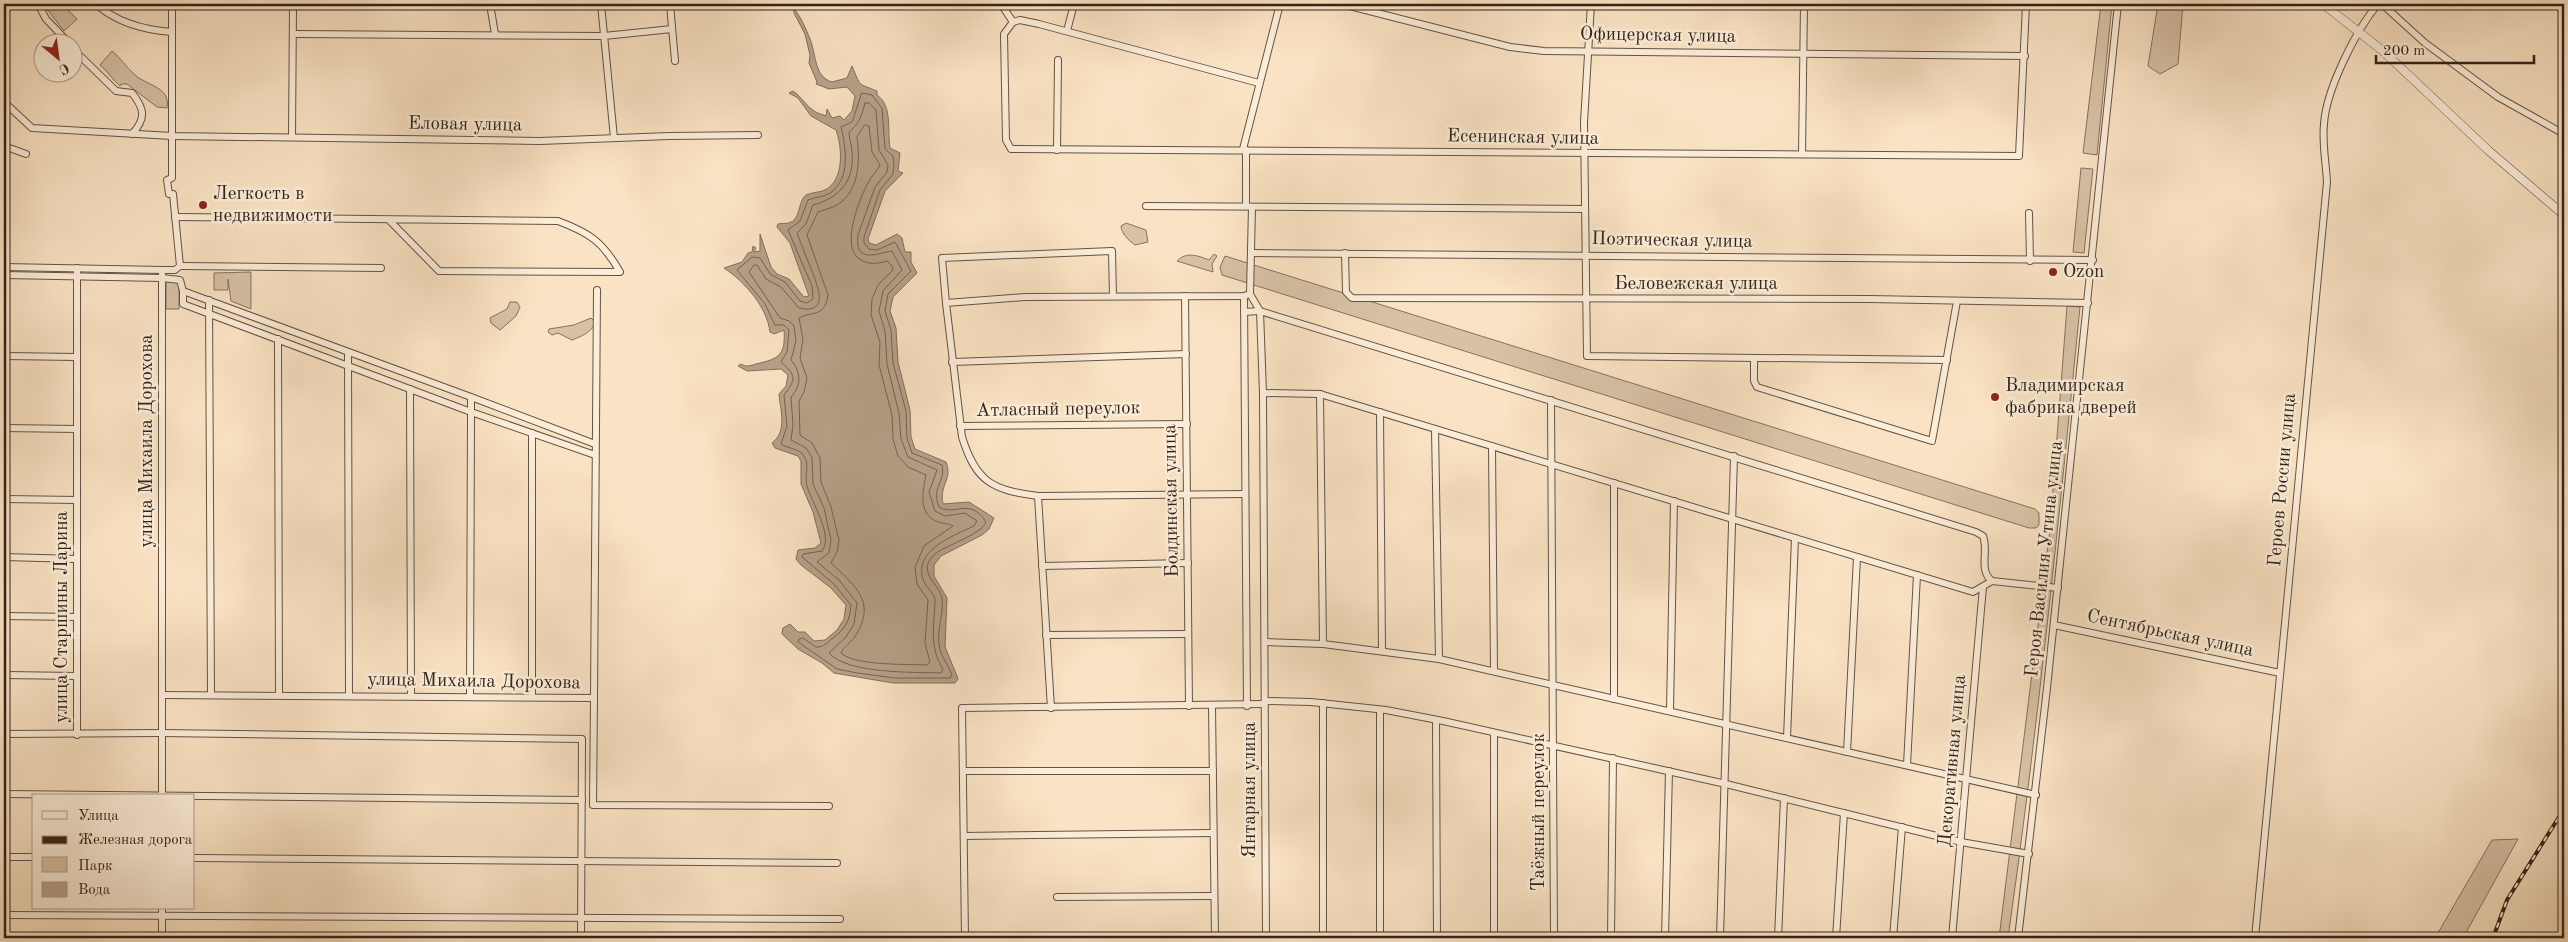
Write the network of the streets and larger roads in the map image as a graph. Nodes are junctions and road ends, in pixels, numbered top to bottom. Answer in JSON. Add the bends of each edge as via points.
{"nodes":[{"id":1,"x":38,"y":4,"type":"edge"},
{"id":2,"x":96,"y":4,"type":"edge"},
{"id":3,"x":172,"y":4,"type":"edge"},
{"id":4,"x":294,"y":4,"type":"edge"},
{"id":5,"x":490,"y":4,"type":"edge"},
{"id":6,"x":601,"y":4,"type":"edge"},
{"id":7,"x":670,"y":4,"type":"edge"},
{"id":8,"x":1001,"y":4,"type":"edge"},
{"id":9,"x":1074,"y":4,"type":"edge"},
{"id":10,"x":1280,"y":4,"type":"edge"},
{"id":11,"x":1342,"y":4,"type":"edge"},
{"id":12,"x":1591,"y":4,"type":"edge"},
{"id":13,"x":1804,"y":4,"type":"edge"},
{"id":14,"x":2026,"y":4,"type":"edge"},
{"id":15,"x":2118,"y":4,"type":"edge"},
{"id":16,"x":2323,"y":4,"type":"edge"},
{"id":17,"x":2380,"y":4,"type":"edge"},
{"id":18,"x":104,"y":7,"type":"edge"},
{"id":19,"x":1013,"y":22,"type":"junction"},
{"id":20,"x":672,"y":28,"type":"junction"},
{"id":21,"x":1067,"y":31,"type":"junction"},
{"id":22,"x":58,"y":32,"type":"edge"},
{"id":23,"x":172,"y":32,"type":"junction"},
{"id":24,"x":2358,"y":32,"type":"junction"},
{"id":25,"x":294,"y":34,"type":"junction"},
{"id":26,"x":495,"y":34,"type":"junction"},
{"id":27,"x":604,"y":36,"type":"junction"},
{"id":28,"x":1588,"y":50,"type":"junction"},
{"id":29,"x":1803,"y":53,"type":"junction"},
{"id":30,"x":2025,"y":56,"type":"junction"},
{"id":31,"x":82,"y":58,"type":"edge"},
{"id":32,"x":1058,"y":60,"type":"dead end"},
{"id":33,"x":675,"y":61,"type":"dead end"},
{"id":34,"x":1259,"y":83,"type":"junction"},
{"id":35,"x":4,"y":102,"type":"edge"},
{"id":36,"x":132,"y":134,"type":"junction"},
{"id":37,"x":2564,"y":134,"type":"edge"},
{"id":38,"x":758,"y":135,"type":"dead end"},
{"id":39,"x":172,"y":136,"type":"junction"},
{"id":40,"x":292,"y":137,"type":"junction"},
{"id":41,"x":614,"y":138,"type":"junction"},
{"id":42,"x":4,"y":146,"type":"edge"},
{"id":43,"x":1056,"y":150,"type":"junction"},
{"id":44,"x":1245,"y":150,"type":"junction"},
{"id":45,"x":26,"y":154,"type":"dead end"},
{"id":46,"x":1584,"y":154,"type":"junction"},
{"id":47,"x":1802,"y":154,"type":"junction"},
{"id":48,"x":1146,"y":206,"type":"dead end"},
{"id":49,"x":1249,"y":206,"type":"junction"},
{"id":50,"x":1585,"y":209,"type":"junction"},
{"id":51,"x":2030,"y":213,"type":"dead end"},
{"id":52,"x":2564,"y":215,"type":"edge"},
{"id":53,"x":176,"y":217,"type":"junction"},
{"id":54,"x":388,"y":220,"type":"junction"},
{"id":55,"x":1251,"y":253,"type":"junction"},
{"id":56,"x":1345,"y":253,"type":"junction"},
{"id":57,"x":1586,"y":255,"type":"junction"},
{"id":58,"x":2092,"y":260,"type":"junction"},
{"id":59,"x":2030,"y":261,"type":"junction"},
{"id":60,"x":180,"y":266,"type":"junction"},
{"id":61,"x":4,"y":267,"type":"edge"},
{"id":62,"x":381,"y":268,"type":"dead end"},
{"id":63,"x":162,"y":270,"type":"junction"},
{"id":64,"x":77,"y":272,"type":"junction"},
{"id":65,"x":4,"y":275,"type":"edge"},
{"id":66,"x":162,"y":278,"type":"junction"},
{"id":67,"x":597,"y":290,"type":"dead end"},
{"id":68,"x":183,"y":291,"type":"junction"},
{"id":69,"x":1247,"y":295,"type":"junction"},
{"id":70,"x":1113,"y":296,"type":"junction"},
{"id":71,"x":1185,"y":296,"type":"junction"},
{"id":72,"x":1586,"y":298,"type":"junction"},
{"id":73,"x":209,"y":300,"type":"junction"},
{"id":74,"x":1957,"y":301,"type":"junction"},
{"id":75,"x":2088,"y":302,"type":"junction"},
{"id":76,"x":946,"y":303,"type":"junction"},
{"id":77,"x":1260,"y":311,"type":"junction"},
{"id":78,"x":1244,"y":312,"type":"junction"},
{"id":79,"x":209,"y":314,"type":"junction"},
{"id":80,"x":278,"y":339,"type":"junction"},
{"id":81,"x":348,"y":352,"type":"junction"},
{"id":82,"x":1186,"y":354,"type":"junction"},
{"id":83,"x":4,"y":356,"type":"edge"},
{"id":84,"x":77,"y":358,"type":"junction"},
{"id":85,"x":1754,"y":359,"type":"junction"},
{"id":86,"x":1947,"y":360,"type":"junction"},
{"id":87,"x":952,"y":362,"type":"junction"},
{"id":88,"x":348,"y":366,"type":"junction"},
{"id":89,"x":410,"y":389,"type":"junction"},
{"id":90,"x":1263,"y":393,"type":"junction"},
{"id":91,"x":1320,"y":394,"type":"junction"},
{"id":92,"x":471,"y":397,"type":"junction"},
{"id":93,"x":1551,"y":400,"type":"junction"},
{"id":94,"x":471,"y":412,"type":"junction"},
{"id":95,"x":1380,"y":412,"type":"junction"},
{"id":96,"x":1187,"y":424,"type":"junction"},
{"id":97,"x":960,"y":426,"type":"junction"},
{"id":98,"x":4,"y":428,"type":"edge"},
{"id":99,"x":77,"y":428,"type":"junction"},
{"id":100,"x":1435,"y":429,"type":"junction"},
{"id":101,"x":532,"y":433,"type":"junction"},
{"id":102,"x":595,"y":444,"type":"junction"},
{"id":103,"x":1492,"y":446,"type":"junction"},
{"id":104,"x":595,"y":455,"type":"junction"},
{"id":105,"x":1734,"y":456,"type":"junction"},
{"id":106,"x":1552,"y":464,"type":"junction"},
{"id":107,"x":1614,"y":483,"type":"junction"},
{"id":108,"x":1187,"y":494,"type":"junction"},
{"id":109,"x":1245,"y":494,"type":"junction"},
{"id":110,"x":1038,"y":496,"type":"junction"},
{"id":111,"x":4,"y":499,"type":"edge"},
{"id":112,"x":77,"y":500,"type":"junction"},
{"id":113,"x":1674,"y":501,"type":"junction"},
{"id":114,"x":1732,"y":519,"type":"junction"},
{"id":115,"x":1795,"y":538,"type":"junction"},
{"id":116,"x":4,"y":557,"type":"edge"},
{"id":117,"x":1857,"y":557,"type":"junction"},
{"id":118,"x":77,"y":558,"type":"junction"},
{"id":119,"x":1188,"y":563,"type":"junction"},
{"id":120,"x":1042,"y":566,"type":"junction"},
{"id":121,"x":1917,"y":576,"type":"junction"},
{"id":122,"x":1992,"y":581,"type":"junction"},
{"id":123,"x":1982,"y":587,"type":"junction"},
{"id":124,"x":2058,"y":588,"type":"junction"},
{"id":125,"x":4,"y":616,"type":"edge"},
{"id":126,"x":77,"y":617,"type":"junction"},
{"id":127,"x":2054,"y":625,"type":"junction"},
{"id":128,"x":1188,"y":634,"type":"junction"},
{"id":129,"x":1046,"y":635,"type":"junction"},
{"id":130,"x":1266,"y":642,"type":"junction"},
{"id":131,"x":1324,"y":644,"type":"junction"},
{"id":132,"x":1382,"y":651,"type":"junction"},
{"id":133,"x":1439,"y":659,"type":"junction"},
{"id":134,"x":1494,"y":671,"type":"junction"},
{"id":135,"x":2280,"y":673,"type":"junction"},
{"id":136,"x":4,"y":675,"type":"edge"},
{"id":137,"x":77,"y":676,"type":"junction"},
{"id":138,"x":1554,"y":685,"type":"junction"},
{"id":139,"x":162,"y":695,"type":"junction"},
{"id":140,"x":211,"y":695,"type":"junction"},
{"id":141,"x":279,"y":695,"type":"junction"},
{"id":142,"x":349,"y":696,"type":"junction"},
{"id":143,"x":411,"y":696,"type":"junction"},
{"id":144,"x":470,"y":696,"type":"junction"},
{"id":145,"x":532,"y":697,"type":"junction"},
{"id":146,"x":594,"y":698,"type":"junction"},
{"id":147,"x":1614,"y":698,"type":"junction"},
{"id":148,"x":1264,"y":702,"type":"junction"},
{"id":149,"x":1323,"y":703,"type":"junction"},
{"id":150,"x":1189,"y":706,"type":"junction"},
{"id":151,"x":1212,"y":706,"type":"junction"},
{"id":152,"x":1247,"y":706,"type":"junction"},
{"id":153,"x":1051,"y":708,"type":"junction"},
{"id":154,"x":1380,"y":710,"type":"junction"},
{"id":155,"x":1670,"y":711,"type":"junction"},
{"id":156,"x":1436,"y":720,"type":"junction"},
{"id":157,"x":1728,"y":724,"type":"junction"},
{"id":158,"x":1494,"y":732,"type":"junction"},
{"id":159,"x":4,"y":734,"type":"edge"},
{"id":160,"x":162,"y":734,"type":"junction"},
{"id":161,"x":77,"y":735,"type":"junction"},
{"id":162,"x":1787,"y":738,"type":"junction"},
{"id":163,"x":1554,"y":746,"type":"junction"},
{"id":164,"x":1847,"y":752,"type":"junction"},
{"id":165,"x":1613,"y":758,"type":"junction"},
{"id":166,"x":1907,"y":765,"type":"junction"},
{"id":167,"x":963,"y":770,"type":"junction"},
{"id":168,"x":1213,"y":771,"type":"junction"},
{"id":169,"x":1669,"y":771,"type":"junction"},
{"id":170,"x":1967,"y":779,"type":"junction"},
{"id":171,"x":1726,"y":784,"type":"junction"},
{"id":172,"x":4,"y":794,"type":"edge"},
{"id":173,"x":32,"y":794,"type":"edge"},
{"id":174,"x":162,"y":794,"type":"edge"},
{"id":175,"x":2036,"y":794,"type":"junction"},
{"id":176,"x":195,"y":795,"type":"edge"},
{"id":177,"x":1784,"y":798,"type":"junction"},
{"id":178,"x":582,"y":800,"type":"junction"},
{"id":179,"x":829,"y":806,"type":"dead end"},
{"id":180,"x":1844,"y":812,"type":"junction"},
{"id":181,"x":1902,"y":827,"type":"junction"},
{"id":182,"x":1213,"y":833,"type":"junction"},
{"id":183,"x":964,"y":836,"type":"junction"},
{"id":184,"x":1961,"y":842,"type":"junction"},
{"id":185,"x":2029,"y":854,"type":"junction"},
{"id":186,"x":4,"y":857,"type":"edge"},
{"id":187,"x":32,"y":857,"type":"edge"},
{"id":188,"x":195,"y":858,"type":"edge"},
{"id":189,"x":582,"y":860,"type":"junction"},
{"id":190,"x":837,"y":863,"type":"dead end"},
{"id":191,"x":1214,"y":896,"type":"junction"},
{"id":192,"x":1057,"y":897,"type":"dead end"},
{"id":193,"x":162,"y":910,"type":"edge"},
{"id":194,"x":4,"y":915,"type":"edge"},
{"id":195,"x":162,"y":916,"type":"junction"},
{"id":196,"x":582,"y":918,"type":"junction"},
{"id":197,"x":840,"y":919,"type":"dead end"},
{"id":198,"x":162,"y":938,"type":"edge"},
{"id":199,"x":582,"y":938,"type":"edge"},
{"id":200,"x":966,"y":938,"type":"edge"},
{"id":201,"x":1215,"y":938,"type":"edge"},
{"id":202,"x":1266,"y":938,"type":"edge"},
{"id":203,"x":1322,"y":938,"type":"edge"},
{"id":204,"x":1380,"y":938,"type":"edge"},
{"id":205,"x":1438,"y":938,"type":"edge"},
{"id":206,"x":1494,"y":938,"type":"edge"},
{"id":207,"x":1554,"y":938,"type":"edge"},
{"id":208,"x":1612,"y":938,"type":"edge"},
{"id":209,"x":1665,"y":938,"type":"edge"},
{"id":210,"x":1720,"y":938,"type":"edge"},
{"id":211,"x":1778,"y":938,"type":"edge"},
{"id":212,"x":1836,"y":938,"type":"edge"},
{"id":213,"x":1893,"y":938,"type":"edge"},
{"id":214,"x":1952,"y":938,"type":"edge"},
{"id":215,"x":2018,"y":938,"type":"edge"},
{"id":216,"x":2255,"y":938,"type":"edge"}],
"edges":[{"from":1,"to":22,"type":"street"},
{"from":2,"to":18,"type":"street"},
{"from":3,"to":23,"type":"street"},
{"from":4,"to":25,"type":"street"},
{"from":5,"to":26,"type":"street"},
{"from":6,"to":27,"type":"street"},
{"from":7,"to":20,"type":"street"},
{"from":8,"to":19,"type":"street"},
{"from":9,"to":21,"type":"street"},
{"from":10,"to":34,"type":"street"},
{"from":11,"to":28,"type":"street","name":"Офицерская улица","via":[[1510,47],[1544,51]]},
{"from":12,"to":28,"type":"street"},
{"from":13,"to":29,"type":"street"},
{"from":14,"to":30,"type":"street"},
{"from":15,"to":58,"type":"street","name":"Героя Василия Утина улица"},
{"from":16,"to":24,"type":"street"},
{"from":17,"to":24,"type":"street","name":"Героев России улица"},
{"from":17,"to":37,"type":"street","via":[[2425,43],[2498,96]]},
{"from":18,"to":23,"type":"street","via":[[135,26]]},
{"from":19,"to":21,"type":"street","via":[[1020,20]]},
{"from":19,"to":43,"type":"street","name":"Есенинская улица","via":[[1004,34],[1007,146],[1011,149]]},
{"from":20,"to":27,"type":"street"},
{"from":20,"to":33,"type":"street"},
{"from":21,"to":34,"type":"street"},
{"from":23,"to":39,"type":"street"},
{"from":24,"to":52,"type":"street"},
{"from":24,"to":135,"type":"street","name":"Героев России улица","via":[[2327,102],[2323,125],[2327,182]]},
{"from":25,"to":26,"type":"street"},
{"from":25,"to":40,"type":"street"},
{"from":26,"to":27,"type":"street"},
{"from":27,"to":41,"type":"street"},
{"from":28,"to":29,"type":"street","name":"Офицерская улица"},
{"from":28,"to":46,"type":"street"},
{"from":29,"to":30,"type":"street","name":"Офицерская улица"},
{"from":29,"to":47,"type":"street"},
{"from":30,"to":47,"type":"street","name":"Есенинская улица","via":[[2019,156]]},
{"from":31,"to":36,"type":"street","via":[[116,91],[132,93],[139,102],[143,116]]},
{"from":32,"to":43,"type":"street"},
{"from":34,"to":44,"type":"street"},
{"from":35,"to":36,"type":"street","name":"Еловая улица","via":[[32,128]]},
{"from":36,"to":39,"type":"street","name":"Еловая улица"},
{"from":38,"to":41,"type":"street","name":"Еловая улица"},
{"from":39,"to":40,"type":"street","name":"Еловая улица"},
{"from":39,"to":53,"type":"street","via":[[172,178],[166,180],[166,189],[168,194],[173,194]]},
{"from":40,"to":41,"type":"street","name":"Еловая улица","via":[[540,141]]},
{"from":42,"to":45,"type":"street"},
{"from":43,"to":44,"type":"street","name":"Есенинская улица"},
{"from":44,"to":46,"type":"street","name":"Есенинская улица"},
{"from":44,"to":49,"type":"street"},
{"from":46,"to":47,"type":"street","name":"Есенинская улица"},
{"from":46,"to":50,"type":"street"},
{"from":48,"to":49,"type":"street"},
{"from":49,"to":50,"type":"street"},
{"from":49,"to":55,"type":"street"},
{"from":50,"to":57,"type":"street"},
{"from":51,"to":59,"type":"street"},
{"from":53,"to":54,"type":"street"},
{"from":53,"to":60,"type":"street"},
{"from":54,"to":54,"type":"street","via":[[558,221],[586,231],[608,250],[620,272],[439,271]]},
{"from":55,"to":56,"type":"street","name":"Поэтическая улица"},
{"from":55,"to":69,"type":"street"},
{"from":56,"to":57,"type":"street","name":"Поэтическая улица"},
{"from":56,"to":72,"type":"street","name":"Беловежская улица","via":[[1346,292],[1352,298]]},
{"from":57,"to":59,"type":"street","name":"Поэтическая улица"},
{"from":57,"to":72,"type":"street"},
{"from":58,"to":59,"type":"street","name":"Поэтическая улица"},
{"from":58,"to":75,"type":"street","name":"Героя Василия Утина улица"},
{"from":60,"to":62,"type":"street"},
{"from":60,"to":63,"type":"street","via":[[175,270]]},
{"from":61,"to":64,"type":"street"},
{"from":63,"to":64,"type":"street"},
{"from":63,"to":66,"type":"street","name":"улица Михаила Дорохова"},
{"from":64,"to":65,"type":"street"},
{"from":64,"to":66,"type":"street"},
{"from":64,"to":84,"type":"street","name":"улица Старшины Ларина"},
{"from":66,"to":68,"type":"street","via":[[180,280]]},
{"from":66,"to":139,"type":"street","name":"улица Михаила Дорохова"},
{"from":67,"to":102,"type":"street"},
{"from":68,"to":73,"type":"street"},
{"from":68,"to":79,"type":"street","via":[[183,304]]},
{"from":69,"to":71,"type":"street"},
{"from":69,"to":77,"type":"street"},
{"from":69,"to":78,"type":"street"},
{"from":70,"to":71,"type":"street"},
{"from":70,"to":76,"type":"street","via":[[1025,297]]},
{"from":70,"to":76,"type":"street","via":[[1112,251],[1103,251],[942,258]]},
{"from":71,"to":82,"type":"street","name":"Болдинская улица"},
{"from":72,"to":74,"type":"street","name":"Беловежская улица"},
{"from":72,"to":85,"type":"street","via":[[1586,353],[1590,358]]},
{"from":73,"to":79,"type":"street"},
{"from":73,"to":81,"type":"street"},
{"from":74,"to":75,"type":"street","name":"Беловежская улица"},
{"from":74,"to":86,"type":"street"},
{"from":75,"to":124,"type":"street","name":"Героя Василия Утина улица"},
{"from":76,"to":87,"type":"street"},
{"from":77,"to":78,"type":"street"},
{"from":77,"to":90,"type":"street","name":"Янтарная улица"},
{"from":77,"to":93,"type":"street"},
{"from":78,"to":109,"type":"street"},
{"from":79,"to":80,"type":"street"},
{"from":79,"to":140,"type":"street"},
{"from":80,"to":88,"type":"street"},
{"from":80,"to":141,"type":"street"},
{"from":81,"to":88,"type":"street"},
{"from":81,"to":92,"type":"street"},
{"from":82,"to":87,"type":"street"},
{"from":82,"to":96,"type":"street","name":"Болдинская улица"},
{"from":83,"to":84,"type":"street"},
{"from":84,"to":99,"type":"street","name":"улица Старшины Ларина"},
{"from":85,"to":86,"type":"street"},
{"from":85,"to":86,"type":"street","via":[[1757,387],[1930,442],[1934,439]]},
{"from":87,"to":97,"type":"street"},
{"from":88,"to":89,"type":"street"},
{"from":88,"to":142,"type":"street"},
{"from":89,"to":94,"type":"street"},
{"from":89,"to":143,"type":"street"},
{"from":90,"to":91,"type":"street"},
{"from":90,"to":130,"type":"street","name":"Янтарная улица"},
{"from":91,"to":95,"type":"street"},
{"from":91,"to":131,"type":"street"},
{"from":92,"to":94,"type":"street"},
{"from":92,"to":102,"type":"street"},
{"from":93,"to":105,"type":"street"},
{"from":93,"to":106,"type":"street","name":"Таёжный переулок"},
{"from":94,"to":101,"type":"street"},
{"from":94,"to":144,"type":"street"},
{"from":95,"to":100,"type":"street"},
{"from":95,"to":132,"type":"street"},
{"from":96,"to":97,"type":"street","name":"Атласный переулок"},
{"from":96,"to":108,"type":"street","name":"Болдинская улица"},
{"from":97,"to":110,"type":"street","via":[[968,455],[982,478],[1007,492]]},
{"from":98,"to":99,"type":"street"},
{"from":99,"to":112,"type":"street","name":"улица Старшины Ларина"},
{"from":100,"to":103,"type":"street"},
{"from":100,"to":133,"type":"street"},
{"from":101,"to":104,"type":"street"},
{"from":101,"to":145,"type":"street"},
{"from":102,"to":104,"type":"street"},
{"from":103,"to":106,"type":"street"},
{"from":103,"to":134,"type":"street"},
{"from":104,"to":146,"type":"street"},
{"from":105,"to":114,"type":"street"},
{"from":105,"to":122,"type":"street","via":[[1976,532],[1986,542],[1984,570]]},
{"from":106,"to":107,"type":"street"},
{"from":106,"to":138,"type":"street","name":"Таёжный переулок"},
{"from":107,"to":113,"type":"street"},
{"from":107,"to":147,"type":"street"},
{"from":108,"to":109,"type":"street"},
{"from":108,"to":110,"type":"street"},
{"from":108,"to":119,"type":"street","name":"Болдинская улица"},
{"from":109,"to":152,"type":"street"},
{"from":110,"to":120,"type":"street"},
{"from":111,"to":112,"type":"street","name":"улица Старшины Ларина"},
{"from":112,"to":118,"type":"street","name":"улица Старшины Ларина"},
{"from":113,"to":114,"type":"street"},
{"from":113,"to":155,"type":"street"},
{"from":114,"to":115,"type":"street"},
{"from":114,"to":157,"type":"street"},
{"from":115,"to":117,"type":"street"},
{"from":115,"to":162,"type":"street"},
{"from":116,"to":118,"type":"street"},
{"from":117,"to":121,"type":"street"},
{"from":117,"to":164,"type":"street"},
{"from":118,"to":126,"type":"street","name":"улица Старшины Ларина"},
{"from":119,"to":120,"type":"street"},
{"from":119,"to":128,"type":"street","name":"Болдинская улица"},
{"from":120,"to":129,"type":"street"},
{"from":121,"to":123,"type":"street","via":[[1974,592]]},
{"from":121,"to":166,"type":"street"},
{"from":122,"to":123,"type":"street"},
{"from":122,"to":124,"type":"street"},
{"from":123,"to":170,"type":"street","name":"Декоративная улица"},
{"from":124,"to":127,"type":"street","name":"Героя Василия Утина улица"},
{"from":125,"to":126,"type":"street"},
{"from":126,"to":137,"type":"street","name":"улица Старшины Ларина"},
{"from":127,"to":135,"type":"street","name":"Сентябрьская улица"},
{"from":127,"to":175,"type":"street","name":"Героя Василия Утина улица"},
{"from":128,"to":129,"type":"street"},
{"from":128,"to":150,"type":"street","name":"Болдинская улица"},
{"from":129,"to":153,"type":"street"},
{"from":130,"to":131,"type":"street"},
{"from":130,"to":148,"type":"street","name":"Янтарная улица"},
{"from":131,"to":132,"type":"street"},
{"from":132,"to":133,"type":"street"},
{"from":133,"to":134,"type":"street"},
{"from":134,"to":138,"type":"street"},
{"from":135,"to":216,"type":"street","name":"Героев России улица"},
{"from":136,"to":137,"type":"street"},
{"from":137,"to":161,"type":"street","name":"улица Старшины Ларина"},
{"from":138,"to":147,"type":"street"},
{"from":138,"to":163,"type":"street","name":"Таёжный переулок"},
{"from":139,"to":140,"type":"street","name":"улица Михаила Дорохова"},
{"from":139,"to":160,"type":"street","name":"улица Михаила Дорохова"},
{"from":140,"to":141,"type":"street","name":"улица Михаила Дорохова"},
{"from":141,"to":142,"type":"street","name":"улица Михаила Дорохова"},
{"from":142,"to":143,"type":"street","name":"улица Михаила Дорохова"},
{"from":143,"to":144,"type":"street","name":"улица Михаила Дорохова"},
{"from":144,"to":145,"type":"street","name":"улица Михаила Дорохова"},
{"from":145,"to":146,"type":"street","name":"улица Михаила Дорохова"},
{"from":146,"to":179,"type":"street","name":"улица Михаила Дорохова","via":[[593,805]]},
{"from":147,"to":155,"type":"street"},
{"from":148,"to":149,"type":"street"},
{"from":148,"to":152,"type":"street"},
{"from":148,"to":202,"type":"street","name":"Янтарная улица"},
{"from":149,"to":154,"type":"street"},
{"from":149,"to":203,"type":"street"},
{"from":150,"to":151,"type":"street"},
{"from":150,"to":153,"type":"street"},
{"from":151,"to":152,"type":"street"},
{"from":151,"to":168,"type":"street"},
{"from":153,"to":167,"type":"street","via":[[962,708]]},
{"from":154,"to":156,"type":"street"},
{"from":154,"to":204,"type":"street"},
{"from":155,"to":157,"type":"street"},
{"from":156,"to":158,"type":"street"},
{"from":156,"to":205,"type":"street"},
{"from":157,"to":162,"type":"street"},
{"from":157,"to":171,"type":"street"},
{"from":158,"to":163,"type":"street"},
{"from":158,"to":206,"type":"street"},
{"from":159,"to":161,"type":"street"},
{"from":160,"to":161,"type":"street"},
{"from":160,"to":174,"type":"street","name":"улица Михаила Дорохова"},
{"from":160,"to":178,"type":"street","via":[[582,739]]},
{"from":162,"to":164,"type":"street"},
{"from":163,"to":165,"type":"street"},
{"from":163,"to":207,"type":"street","name":"Таёжный переулок"},
{"from":164,"to":166,"type":"street"},
{"from":165,"to":169,"type":"street"},
{"from":165,"to":208,"type":"street"},
{"from":166,"to":170,"type":"street"},
{"from":167,"to":168,"type":"street"},
{"from":167,"to":183,"type":"street"},
{"from":168,"to":182,"type":"street"},
{"from":169,"to":171,"type":"street"},
{"from":169,"to":209,"type":"street"},
{"from":170,"to":175,"type":"street"},
{"from":170,"to":184,"type":"street","name":"Декоративная улица"},
{"from":171,"to":177,"type":"street"},
{"from":171,"to":210,"type":"street"},
{"from":172,"to":173,"type":"street"},
{"from":175,"to":185,"type":"street","name":"Героя Василия Утина улица"},
{"from":176,"to":178,"type":"street"},
{"from":177,"to":180,"type":"street"},
{"from":177,"to":211,"type":"street"},
{"from":178,"to":189,"type":"street"},
{"from":180,"to":181,"type":"street"},
{"from":180,"to":212,"type":"street"},
{"from":181,"to":184,"type":"street"},
{"from":181,"to":213,"type":"street"},
{"from":182,"to":183,"type":"street"},
{"from":182,"to":191,"type":"street"},
{"from":183,"to":200,"type":"street"},
{"from":184,"to":185,"type":"street"},
{"from":184,"to":214,"type":"street","name":"Декоративная улица"},
{"from":185,"to":215,"type":"street","name":"Героя Василия Утина улица"},
{"from":186,"to":187,"type":"street"},
{"from":188,"to":189,"type":"street"},
{"from":189,"to":190,"type":"street"},
{"from":189,"to":196,"type":"street"},
{"from":191,"to":192,"type":"street"},
{"from":191,"to":201,"type":"street"},
{"from":193,"to":195,"type":"street"},
{"from":194,"to":195,"type":"street"},
{"from":195,"to":196,"type":"street"},
{"from":195,"to":198,"type":"street"},
{"from":196,"to":197,"type":"street"},
{"from":196,"to":199,"type":"street"}]}
